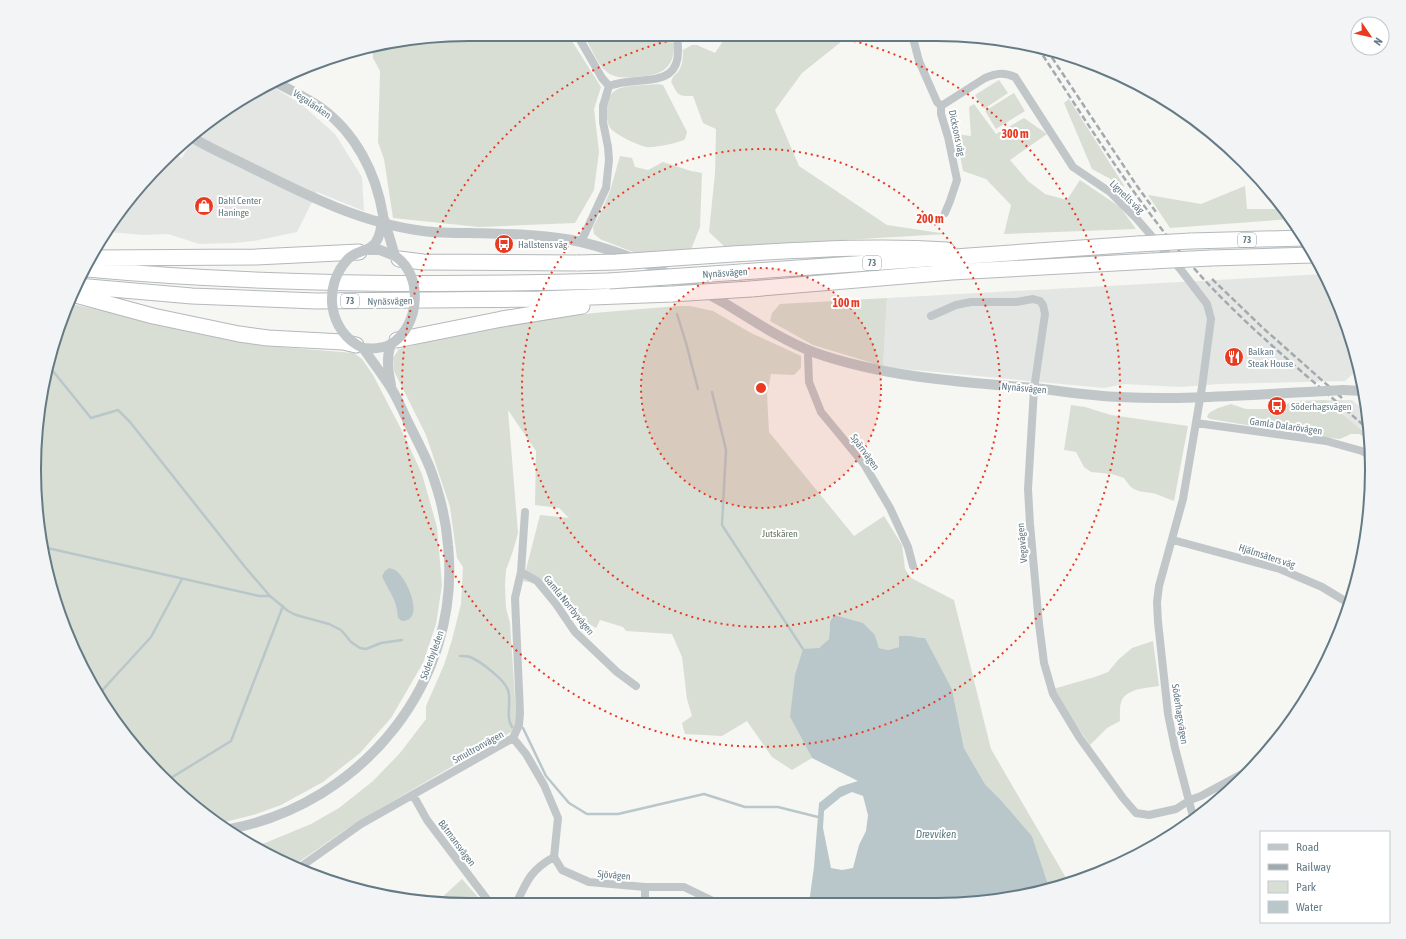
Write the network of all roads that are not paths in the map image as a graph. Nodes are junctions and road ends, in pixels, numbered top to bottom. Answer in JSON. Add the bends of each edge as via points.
{"nodes":[{"id":1,"x":581,"y":41,"type":"edge"},
{"id":2,"x":678,"y":41,"type":"edge"},
{"id":3,"x":914,"y":41,"type":"edge"},
{"id":4,"x":280,"y":85,"type":"edge"},
{"id":5,"x":609,"y":86,"type":"junction"},
{"id":6,"x":941,"y":106,"type":"junction"},
{"id":7,"x":197,"y":139,"type":"edge"},
{"id":8,"x":945,"y":214,"type":"dead end"},
{"id":9,"x":383,"y":215,"type":"junction"},
{"id":10,"x":1297,"y":238,"type":"edge"},
{"id":11,"x":581,"y":242,"type":"junction"},
{"id":12,"x":364,"y":251,"type":"junction"},
{"id":13,"x":1002,"y":254,"type":"junction"},
{"id":14,"x":1308,"y":255,"type":"edge"},
{"id":15,"x":96,"y":258,"type":"edge"},
{"id":16,"x":397,"y":258,"type":"junction"},
{"id":17,"x":91,"y":269,"type":"edge"},
{"id":18,"x":82,"y":286,"type":"edge"},
{"id":19,"x":78,"y":296,"type":"edge"},
{"id":20,"x":625,"y":298,"type":"junction"},
{"id":21,"x":931,"y":316,"type":"dead end"},
{"id":22,"x":394,"y":342,"type":"junction"},
{"id":23,"x":359,"y":346,"type":"junction"},
{"id":24,"x":810,"y":350,"type":"junction"},
{"id":25,"x":1034,"y":388,"type":"junction"},
{"id":26,"x":392,"y":389,"type":"junction"},
{"id":27,"x":1358,"y":390,"type":"edge"},
{"id":28,"x":1200,"y":398,"type":"junction"},
{"id":29,"x":1196,"y":423,"type":"junction"},
{"id":30,"x":1364,"y":453,"type":"edge"},
{"id":31,"x":525,"y":512,"type":"dead end"},
{"id":32,"x":1173,"y":540,"type":"junction"},
{"id":33,"x":913,"y":566,"type":"dead end"},
{"id":34,"x":521,"y":572,"type":"junction"},
{"id":35,"x":1344,"y":600,"type":"edge"},
{"id":36,"x":636,"y":686,"type":"dead end"},
{"id":37,"x":513,"y":738,"type":"junction"},
{"id":38,"x":1231,"y":780,"type":"edge"},
{"id":39,"x":412,"y":795,"type":"junction"},
{"id":40,"x":1190,"y":800,"type":"junction"},
{"id":41,"x":1192,"y":812,"type":"edge"},
{"id":42,"x":235,"y":828,"type":"edge"},
{"id":43,"x":554,"y":857,"type":"junction"},
{"id":44,"x":304,"y":864,"type":"edge"},
{"id":45,"x":645,"y":887,"type":"junction"},
{"id":46,"x":486,"y":898,"type":"edge"},
{"id":47,"x":519,"y":898,"type":"edge"},
{"id":48,"x":645,"y":898,"type":"edge"},
{"id":49,"x":707,"y":898,"type":"edge"}],
"edges":[{"from":1,"to":5,"type":"street"},
{"from":2,"to":5,"type":"street","via":[[677,61],[672,71],[665,76],[657,80]]},
{"from":3,"to":6,"type":"street","name":"Dicksons väg","via":[[936,102]]},
{"from":4,"to":9,"type":"street","name":"Vegalänken","via":[[320,107],[343,128],[371,170]]},
{"from":5,"to":11,"type":"street","via":[[603,106],[609,174],[606,188]]},
{"from":6,"to":8,"type":"street","name":"Dicksons väg","via":[[957,180]]},
{"from":6,"to":28,"type":"street","name":"Lignells väg","via":[[985,78],[1003,73],[1015,77],[1073,167],[1110,192],[1136,218],[1207,304],[1211,319]]},
{"from":7,"to":11,"type":"street","name":"Nynäsvägen","via":[[294,189],[366,219],[421,231],[538,236]]},
{"from":9,"to":12,"type":"street","name":"Vegalänken","bridge":true,"via":[[379,237]]},
{"from":9,"to":16,"type":"street","name":"Vegalänken","bridge":true},
{"from":10,"to":13,"type":"highway","name":"Nynäsvägen","number":"73","bridge":true,"via":[[1191,241]]},
{"from":11,"to":24,"type":"street","name":"Nynäsvägen","via":[[618,252],[648,264]]},
{"from":12,"to":15,"type":"highway","via":[[256,257]]},
{"from":12,"to":16,"type":"street","via":[[380,250]]},
{"from":12,"to":23,"type":"street","bridge":true,"via":[[348,259],[332,291],[336,322],[344,335]]},
{"from":13,"to":16,"type":"highway","bridge":true,"via":[[914,248],[831,249],[578,263],[423,262]]},
{"from":13,"to":17,"type":"highway","name":"Nynäsvägen","number":"73","bridge":true,"via":[[609,281],[539,283],[316,283],[200,278]]},
{"from":14,"to":20,"type":"highway","name":"Nynäsvägen","number":"73","bridge":true,"via":[[952,272]]},
{"from":16,"to":22,"type":"street","bridge":true,"via":[[410,273],[415,297],[411,320],[404,333]]},
{"from":18,"to":20,"type":"highway","name":"Nynäsvägen","number":"73","via":[[192,296],[316,301]]},
{"from":19,"to":23,"type":"highway","via":[[153,316],[239,334],[343,342]]},
{"from":20,"to":22,"type":"highway","via":[[534,313]]},
{"from":21,"to":25,"type":"street","name":"Vegavägen","via":[[956,305],[971,302],[1016,302],[1033,299],[1040,301],[1046,314]]},
{"from":22,"to":23,"type":"street","via":[[372,349]]},
{"from":22,"to":26,"type":"street","name":"Söderbyleden","via":[[388,353],[387,362]]},
{"from":23,"to":26,"type":"street","name":"Söderbyleden"},
{"from":24,"to":25,"type":"street","name":"Nynäsvägen","via":[[861,367],[920,377]]},
{"from":24,"to":33,"type":"street","name":"Spärrvägen","via":[[809,382],[821,412],[864,464],[890,508],[908,547]]},
{"from":25,"to":28,"type":"street","name":"Nynäsvägen","via":[[1117,398]]},
{"from":25,"to":40,"type":"street","name":"Vegavägen","via":[[1028,489],[1030,524],[1044,663],[1053,694],[1079,737],[1136,813],[1149,815],[1176,809]]},
{"from":26,"to":42,"type":"street","name":"Söderbyleden","via":[[430,467],[441,503],[448,545],[448,599],[440,639],[426,676],[407,710],[384,741],[354,771],[304,804],[247,826]]},
{"from":27,"to":28,"type":"street","name":"Nynäsvägen","bridge":true},
{"from":28,"to":29,"type":"street","name":"Söderhagsvägen"},
{"from":29,"to":30,"type":"street","name":"Gamla Dalarövägen","via":[[1326,442]]},
{"from":29,"to":32,"type":"street","name":"Söderhagsvägen"},
{"from":31,"to":34,"type":"street","name":"Smultronvägen"},
{"from":32,"to":35,"type":"street","name":"Hjälmsäters väg","via":[[1280,570],[1322,587]]},
{"from":32,"to":40,"type":"street","name":"Söderhagsvägen","via":[[1159,586],[1158,622],[1168,714]]},
{"from":34,"to":36,"type":"street","name":"Gamla Norrbyvägen","via":[[537,581],[575,632],[617,672]]},
{"from":34,"to":37,"type":"street","name":"Smultronvägen","via":[[515,598],[520,713],[519,725]]},
{"from":37,"to":39,"type":"street","name":"Smultronvägen"},
{"from":37,"to":43,"type":"street","via":[[526,754],[544,785],[558,818]]},
{"from":38,"to":40,"type":"street","name":"Vegavägen"},
{"from":39,"to":44,"type":"street","name":"Smultronvägen","via":[[361,824]]},
{"from":39,"to":46,"type":"street","name":"Båtmansvägen","via":[[427,820]]},
{"from":40,"to":41,"type":"street","name":"Söderhagsvägen"},
{"from":43,"to":45,"type":"street","name":"Sjövägen","via":[[562,870],[589,882]]},
{"from":43,"to":47,"type":"street","via":[[540,864]]},
{"from":45,"to":48,"type":"street"},
{"from":45,"to":49,"type":"street","name":"Sjövägen","via":[[684,887]]}]}
